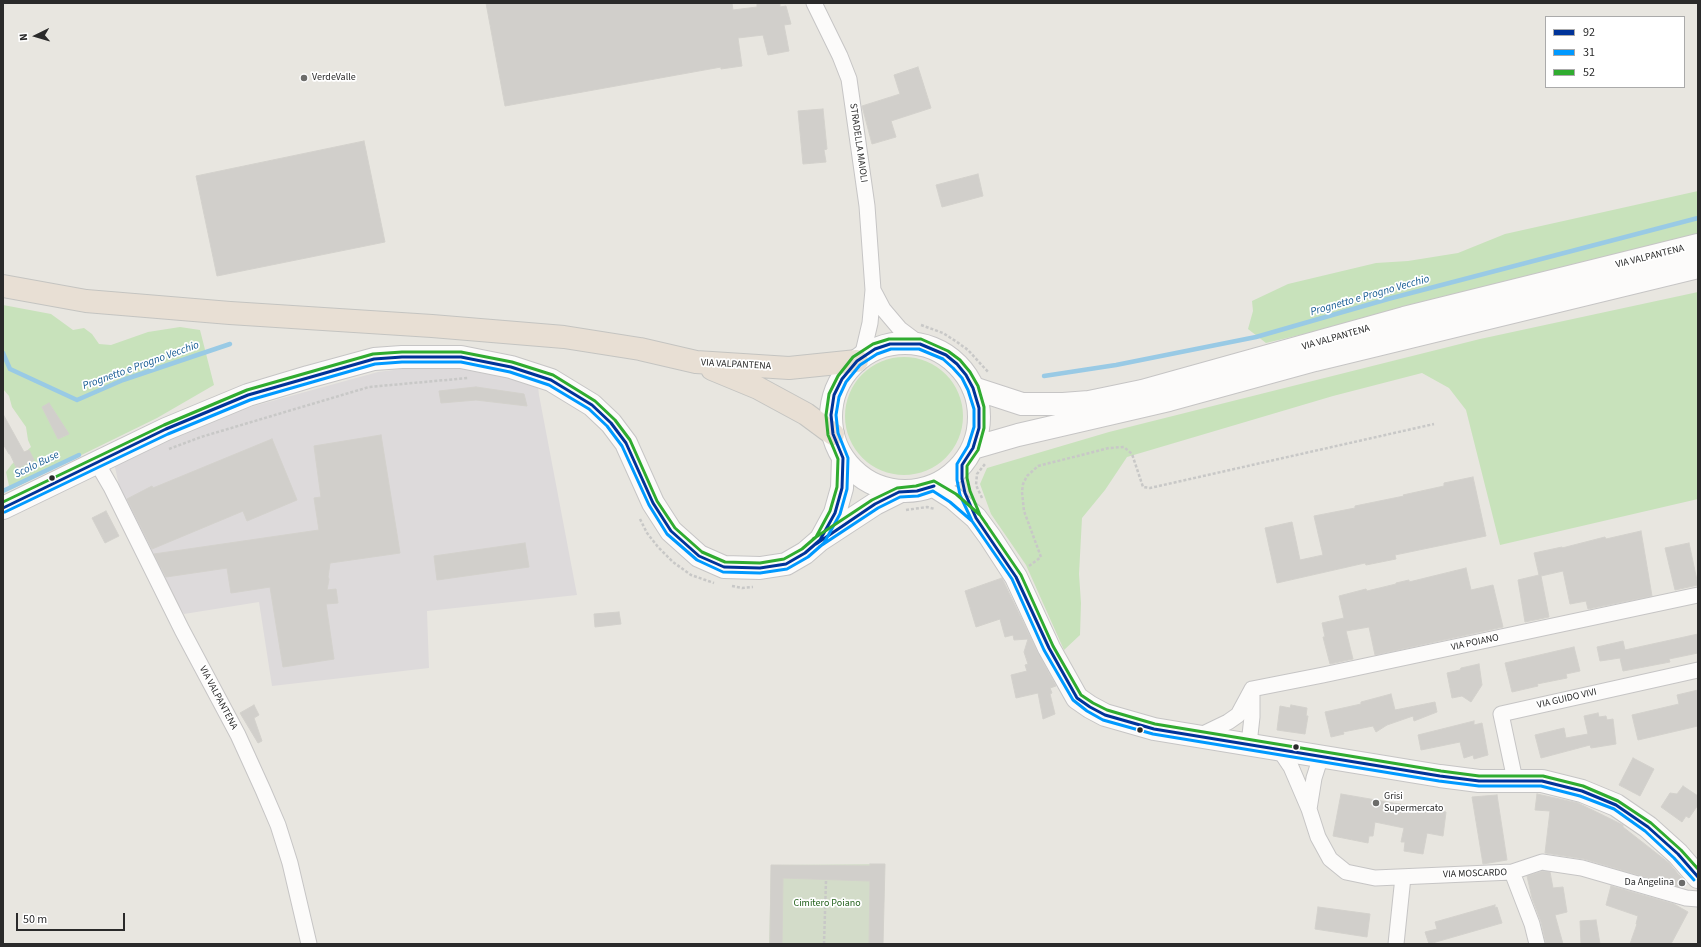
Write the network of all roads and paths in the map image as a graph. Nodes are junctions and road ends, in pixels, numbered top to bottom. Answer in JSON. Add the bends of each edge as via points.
{"nodes":[{"id":1,"x":814,"y":3,"type":"edge"},
{"id":2,"x":1698,"y":245,"type":"edge"},
{"id":3,"x":1698,"y":267,"type":"edge"},
{"id":4,"x":3,"y":286,"type":"edge"},
{"id":5,"x":873,"y":290,"type":"junction"},
{"id":6,"x":919,"y":334,"type":"junction"},
{"id":7,"x":860,"y":359,"type":"junction"},
{"id":8,"x":696,"y":362,"type":"junction"},
{"id":9,"x":472,"y":377,"type":"dead end"},
{"id":10,"x":994,"y":378,"type":"dead end"},
{"id":11,"x":973,"y":388,"type":"junction"},
{"id":12,"x":1434,"y":424,"type":"dead end"},
{"id":13,"x":833,"y":434,"type":"junction"},
{"id":14,"x":167,"y":450,"type":"dead end"},
{"id":15,"x":968,"y":456,"type":"junction"},
{"id":16,"x":843,"y":458,"type":"junction"},
{"id":17,"x":97,"y":463,"type":"junction"},
{"id":18,"x":934,"y":486,"type":"junction"},
{"id":19,"x":900,"y":501,"type":"junction"},
{"id":20,"x":3,"y":508,"type":"edge"},
{"id":21,"x":936,"y":509,"type":"dead end"},
{"id":22,"x":639,"y":516,"type":"dead end"},
{"id":23,"x":976,"y":518,"type":"junction"},
{"id":24,"x":820,"y":540,"type":"junction"},
{"id":25,"x":1016,"y":576,"type":"junction"},
{"id":26,"x":716,"y":584,"type":"dead end"},
{"id":27,"x":729,"y":586,"type":"dead end"},
{"id":28,"x":754,"y":587,"type":"dead end"},
{"id":29,"x":1698,"y":595,"type":"edge"},
{"id":30,"x":1698,"y":670,"type":"edge"},
{"id":31,"x":1252,"y":689,"type":"junction"},
{"id":32,"x":1199,"y":736,"type":"junction"},
{"id":33,"x":1249,"y":744,"type":"junction"},
{"id":34,"x":1279,"y":749,"type":"junction"},
{"id":35,"x":1321,"y":756,"type":"junction"},
{"id":36,"x":1515,"y":780,"type":"junction"},
{"id":37,"x":1309,"y":809,"type":"junction"},
{"id":38,"x":1697,"y":869,"type":"edge"},
{"id":39,"x":1512,"y":872,"type":"junction"},
{"id":40,"x":1403,"y":877,"type":"junction"},
{"id":41,"x":826,"y":881,"type":"dead end"},
{"id":42,"x":1692,"y":898,"type":"edge"},
{"id":43,"x":309,"y":944,"type":"edge"},
{"id":44,"x":824,"y":944,"type":"edge"},
{"id":45,"x":1396,"y":944,"type":"edge"},
{"id":46,"x":1538,"y":944,"type":"edge"}],
"edges":[{"from":1,"to":5,"type":"street","name":"STRADELLA MAIOLI","via":[[849,79],[870,224]]},
{"from":2,"to":11,"type":"street","name":"VIA VALPANTENA","via":[[1404,318],[1142,391],[1104,399],[1063,404],[1022,404]]},
{"from":3,"to":15,"type":"street","name":"VIA VALPANTENA","via":[[1322,359],[1169,400],[1018,435]]},
{"from":4,"to":8,"type":"highway","via":[[93,302],[564,337],[640,349]]},
{"from":5,"to":6,"type":"street","name":"STRADELLA MAIOLI","via":[[883,309],[900,329]]},
{"from":5,"to":7,"type":"street","name":"STRADELLA MAIOLI","via":[[870,323]]},
{"from":6,"to":7,"type":"street","name":"VIA VALPANTENA","via":[[905,343],[875,349]]},
{"from":6,"to":10,"type":"path","via":[[943,333],[968,350]]},
{"from":6,"to":11,"type":"street","name":"VIA VALPANTENA","via":[[933,348],[957,364]]},
{"from":7,"to":8,"type":"highway","name":"VIA VALPANTENA","via":[[789,368]]},
{"from":7,"to":13,"type":"street","name":"VIA VALPANTENA","via":[[842,379],[834,395],[831,415]]},
{"from":8,"to":13,"type":"highway","name":"VIA VALPANTENA","via":[[758,388],[806,414]]},
{"from":9,"to":14,"type":"path","via":[[369,387],[201,437]]},
{"from":11,"to":15,"type":"street","name":"VIA VALPANTENA","via":[[979,408],[979,428]]},
{"from":12,"to":25,"type":"path","via":[[1150,488],[1143,487],[1132,454],[1124,447],[1109,448],[1038,466],[1027,476],[1022,496],[1024,511],[1041,557]]},
{"from":13,"to":16,"type":"street","name":"VIA VALPANTENA"},
{"from":15,"to":18,"type":"street","name":"VIA VALPANTENA","via":[[949,477]]},
{"from":15,"to":23,"type":"street","via":[[965,494]]},
{"from":16,"to":19,"type":"street","name":"VIA VALPANTENA","via":[[867,482],[883,488]]},
{"from":16,"to":24,"type":"street","name":"VIA VALPANTENA","via":[[842,488],[835,513]]},
{"from":17,"to":20,"type":"street","name":"VIA VALPANTENA"},
{"from":17,"to":24,"type":"street","name":"VIA VALPANTENA","via":[[166,429],[241,398],[308,377],[374,359],[461,357],[511,367],[551,380],[592,405],[611,423],[626,443],[653,503],[671,531],[699,556],[724,567],[760,568],[786,564]]},
{"from":17,"to":43,"type":"street","name":"VIA VALPANTENA","via":[[238,735],[263,790],[287,855]]},
{"from":18,"to":19,"type":"street","name":"VIA VALPANTENA","via":[[917,491]]},
{"from":18,"to":23,"type":"street"},
{"from":19,"to":21,"type":"path"},
{"from":19,"to":24,"type":"street","name":"VIA VALPANTENA","via":[[875,504]]},
{"from":22,"to":26,"type":"path","via":[[651,538],[673,562],[691,575]]},
{"from":23,"to":25,"type":"street"},
{"from":25,"to":32,"type":"street","via":[[1049,648],[1078,698],[1105,715],[1154,729]]},
{"from":27,"to":28,"type":"path"},
{"from":29,"to":31,"type":"street","name":"VIA POIANO"},
{"from":30,"to":36,"type":"street","name":"VIA GUIDO VIVI","via":[[1501,714]]},
{"from":31,"to":32,"type":"street","via":[[1238,715]]},
{"from":31,"to":33,"type":"street"},
{"from":32,"to":33,"type":"street"},
{"from":33,"to":34,"type":"street"},
{"from":34,"to":35,"type":"street"},
{"from":34,"to":37,"type":"street","name":"VIA MOSCARDO","via":[[1291,767]]},
{"from":35,"to":36,"type":"street","via":[[1440,776]]},
{"from":35,"to":37,"type":"street","name":"VIA MOSCARDO"},
{"from":36,"to":38,"type":"street","via":[[1542,781],[1582,791],[1616,805],[1648,826]]},
{"from":37,"to":40,"type":"street","name":"VIA MOSCARDO","via":[[1318,837],[1330,859],[1346,872],[1375,878]]},
{"from":39,"to":40,"type":"street","name":"VIA MOSCARDO"},
{"from":39,"to":42,"type":"street","name":"VIA MOSCARDO","via":[[1542,862],[1582,868]]},
{"from":39,"to":46,"type":"street"},
{"from":40,"to":45,"type":"street"},
{"from":41,"to":44,"type":"path"}]}
